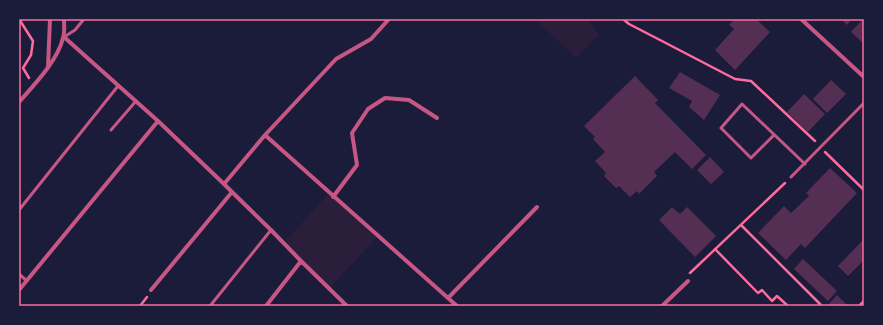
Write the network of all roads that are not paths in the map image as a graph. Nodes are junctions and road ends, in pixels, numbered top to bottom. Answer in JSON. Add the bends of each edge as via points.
{"nodes":[{"id":1,"x":50,"y":19,"type":"edge"},
{"id":2,"x":64,"y":19,"type":"edge"},
{"id":3,"x":84,"y":19,"type":"edge"},
{"id":4,"x":389,"y":19,"type":"edge"},
{"id":5,"x":801,"y":19,"type":"edge"},
{"id":6,"x":64,"y":37,"type":"junction"},
{"id":7,"x":48,"y":67,"type":"junction"},
{"id":8,"x":864,"y":77,"type":"edge"},
{"id":9,"x":118,"y":86,"type":"junction"},
{"id":10,"x":19,"y":102,"type":"edge"},
{"id":11,"x":136,"y":102,"type":"junction"},
{"id":12,"x":864,"y":103,"type":"edge"},
{"id":13,"x":437,"y":118,"type":"dead end"},
{"id":14,"x":158,"y":121,"type":"junction"},
{"id":15,"x":111,"y":130,"type":"dead end"},
{"id":16,"x":265,"y":135,"type":"junction"},
{"id":17,"x":774,"y":135,"type":"junction"},
{"id":18,"x":804,"y":164,"type":"junction"},
{"id":19,"x":791,"y":177,"type":"road end"},
{"id":20,"x":224,"y":184,"type":"junction"},
{"id":21,"x":232,"y":192,"type":"junction"},
{"id":22,"x":333,"y":197,"type":"junction"},
{"id":23,"x":537,"y":207,"type":"dead end"},
{"id":24,"x":19,"y":210,"type":"edge"},
{"id":25,"x":271,"y":230,"type":"junction"},
{"id":26,"x":301,"y":261,"type":"junction"},
{"id":27,"x":19,"y":274,"type":"edge"},
{"id":28,"x":27,"y":281,"type":"junction"},
{"id":29,"x":688,"y":281,"type":"road end"},
{"id":30,"x":19,"y":290,"type":"edge"},
{"id":31,"x":151,"y":290,"type":"dead end"},
{"id":32,"x":448,"y":298,"type":"junction"},
{"id":33,"x":210,"y":306,"type":"edge"},
{"id":34,"x":266,"y":306,"type":"edge"},
{"id":35,"x":347,"y":306,"type":"edge"},
{"id":36,"x":457,"y":306,"type":"edge"},
{"id":37,"x":662,"y":306,"type":"edge"}],
"edges":[{"from":1,"to":7,"type":"street"},
{"from":2,"to":6,"type":"street"},
{"from":3,"to":6,"type":"lane"},
{"from":4,"to":16,"type":"street","via":[[371,39],[336,59]]},
{"from":5,"to":8,"type":"street"},
{"from":6,"to":7,"type":"street"},
{"from":6,"to":9,"type":"street"},
{"from":7,"to":10,"type":"street"},
{"from":9,"to":11,"type":"street"},
{"from":9,"to":24,"type":"lane"},
{"from":11,"to":14,"type":"street"},
{"from":11,"to":15,"type":"lane"},
{"from":12,"to":18,"type":"lane"},
{"from":13,"to":22,"type":"street","via":[[410,100],[385,98],[368,109],[352,133],[357,165]]},
{"from":14,"to":20,"type":"street"},
{"from":14,"to":28,"type":"street"},
{"from":16,"to":20,"type":"street"},
{"from":16,"to":22,"type":"street"},
{"from":17,"to":17,"type":"lane","via":[[751,158],[721,128],[742,104]]},
{"from":17,"to":18,"type":"lane"},
{"from":18,"to":19,"type":"lane"},
{"from":20,"to":21,"type":"street"},
{"from":21,"to":25,"type":"street"},
{"from":21,"to":31,"type":"street"},
{"from":22,"to":32,"type":"street"},
{"from":23,"to":32,"type":"street"},
{"from":25,"to":26,"type":"street"},
{"from":25,"to":33,"type":"lane"},
{"from":26,"to":34,"type":"street"},
{"from":26,"to":35,"type":"street"},
{"from":27,"to":28,"type":"lane"},
{"from":28,"to":30,"type":"street"},
{"from":29,"to":37,"type":"street"},
{"from":32,"to":36,"type":"street"}]}
